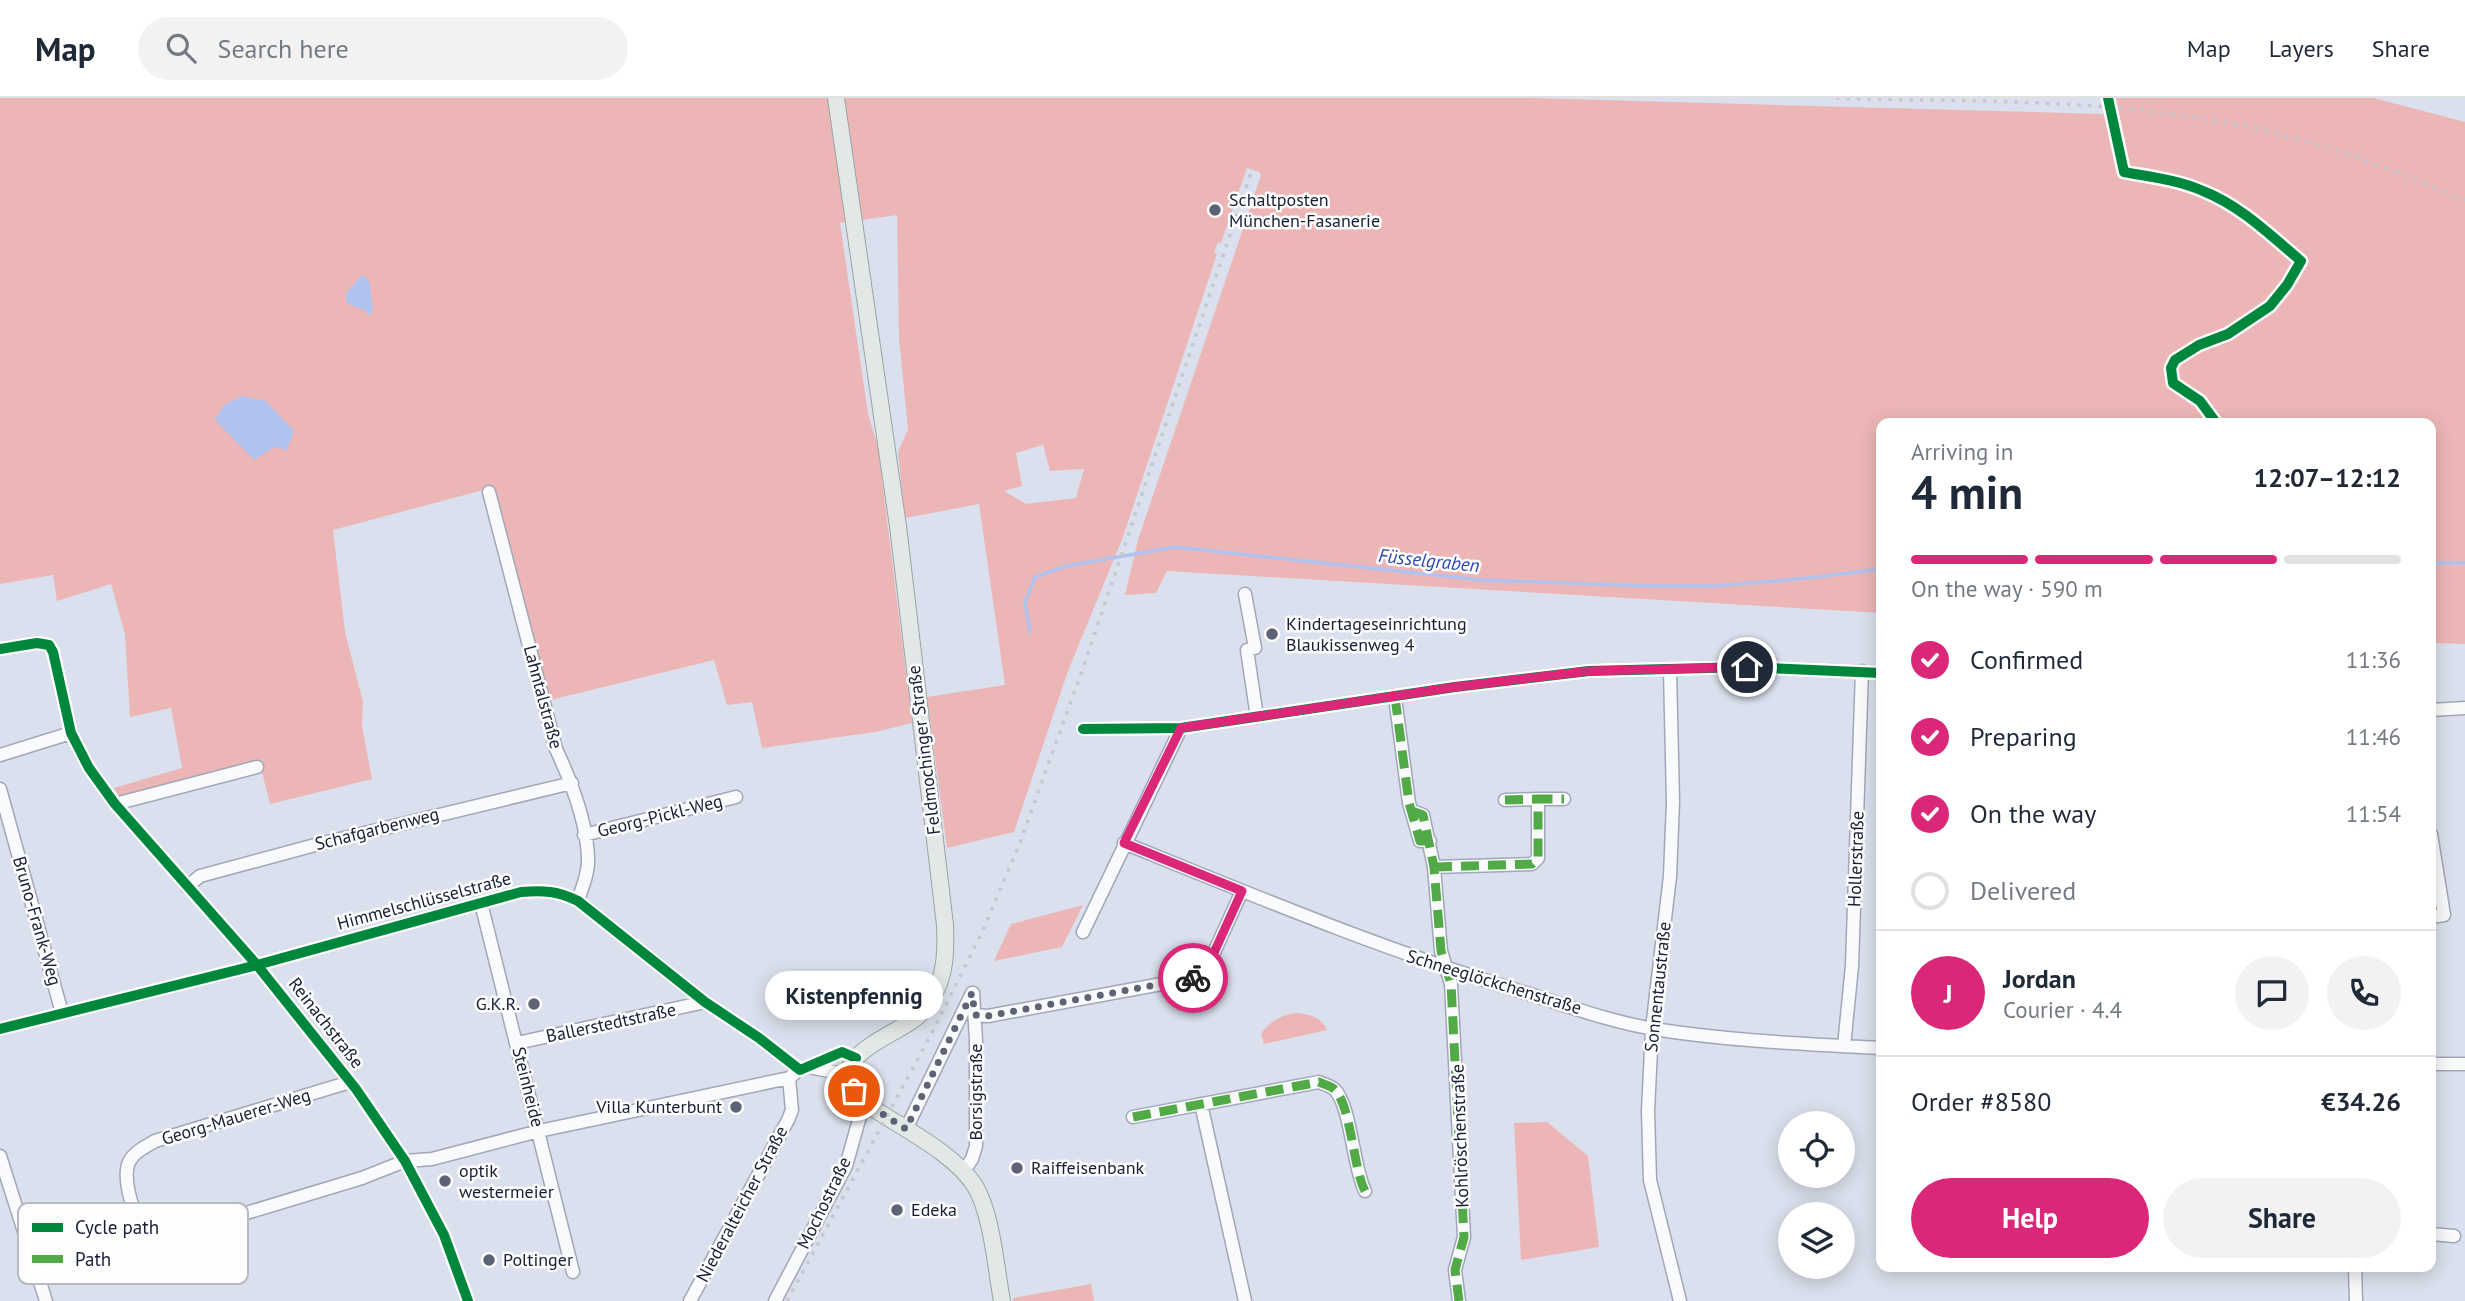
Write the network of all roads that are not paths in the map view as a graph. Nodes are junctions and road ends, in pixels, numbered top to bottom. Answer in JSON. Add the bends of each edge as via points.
{"nodes":[{"id":1,"x":836,"y":98,"type":"edge"},
{"id":2,"x":489,"y":492,"type":"dead end"},
{"id":3,"x":1245,"y":594,"type":"dead end"},
{"id":4,"x":0,"y":649,"type":"edge"},
{"id":5,"x":1670,"y":670,"type":"junction"},
{"id":6,"x":1862,"y":671,"type":"junction"},
{"id":7,"x":1876,"y":672,"type":"edge"},
{"id":8,"x":1395,"y":697,"type":"junction"},
{"id":9,"x":2465,"y":708,"type":"edge"},
{"id":10,"x":2436,"y":710,"type":"edge"},
{"id":11,"x":1256,"y":717,"type":"junction"},
{"id":12,"x":1181,"y":728,"type":"junction"},
{"id":13,"x":1083,"y":729,"type":"dead end"},
{"id":14,"x":71,"y":733,"type":"junction"},
{"id":15,"x":0,"y":755,"type":"edge"},
{"id":16,"x":257,"y":767,"type":"dead end"},
{"id":17,"x":572,"y":783,"type":"junction"},
{"id":18,"x":0,"y":789,"type":"edge"},
{"id":19,"x":736,"y":797,"type":"dead end"},
{"id":20,"x":1538,"y":799,"type":"junction"},
{"id":21,"x":1564,"y":799,"type":"dead end"},
{"id":22,"x":1505,"y":800,"type":"dead end"},
{"id":23,"x":116,"y":804,"type":"junction"},
{"id":24,"x":584,"y":835,"type":"junction"},
{"id":25,"x":1124,"y":843,"type":"junction"},
{"id":26,"x":2436,"y":865,"type":"edge"},
{"id":27,"x":1434,"y":867,"type":"junction"},
{"id":28,"x":187,"y":887,"type":"junction"},
{"id":29,"x":1242,"y":891,"type":"junction"},
{"id":30,"x":578,"y":901,"type":"junction"},
{"id":31,"x":481,"y":903,"type":"junction"},
{"id":32,"x":2436,"y":916,"type":"edge"},
{"id":33,"x":1083,"y":932,"type":"dead end"},
{"id":34,"x":257,"y":965,"type":"junction"},
{"id":35,"x":1448,"y":970,"type":"junction"},
{"id":36,"x":705,"y":1002,"type":"junction"},
{"id":37,"x":62,"y":1013,"type":"junction"},
{"id":38,"x":975,"y":1015,"type":"junction"},
{"id":39,"x":0,"y":1029,"type":"edge"},
{"id":40,"x":1652,"y":1029,"type":"junction"},
{"id":41,"x":517,"y":1043,"type":"junction"},
{"id":42,"x":1844,"y":1046,"type":"junction"},
{"id":43,"x":1876,"y":1048,"type":"edge"},
{"id":44,"x":856,"y":1058,"type":"junction"},
{"id":45,"x":2436,"y":1064,"type":"edge"},
{"id":46,"x":2465,"y":1064,"type":"edge"},
{"id":47,"x":804,"y":1069,"type":"junction"},
{"id":48,"x":850,"y":1075,"type":"junction"},
{"id":49,"x":789,"y":1078,"type":"junction"},
{"id":50,"x":350,"y":1082,"type":"junction"},
{"id":51,"x":864,"y":1102,"type":"junction"},
{"id":52,"x":1202,"y":1104,"type":"junction"},
{"id":53,"x":1133,"y":1117,"type":"dead end"},
{"id":54,"x":906,"y":1129,"type":"junction"},
{"id":55,"x":539,"y":1131,"type":"junction"},
{"id":56,"x":0,"y":1156,"type":"edge"},
{"id":57,"x":405,"y":1161,"type":"junction"},
{"id":58,"x":963,"y":1172,"type":"junction"},
{"id":59,"x":1365,"y":1191,"type":"dead end"},
{"id":60,"x":133,"y":1203,"type":"edge"},
{"id":61,"x":18,"y":1213,"type":"edge"},
{"id":62,"x":248,"y":1213,"type":"edge"},
{"id":63,"x":2436,"y":1234,"type":"edge"},
{"id":64,"x":2454,"y":1236,"type":"dead end"},
{"id":65,"x":573,"y":1272,"type":"dead end"},
{"id":66,"x":2355,"y":1272,"type":"edge"},
{"id":67,"x":41,"y":1284,"type":"edge"},
{"id":68,"x":46,"y":1301,"type":"edge"},
{"id":69,"x":468,"y":1301,"type":"edge"},
{"id":70,"x":690,"y":1301,"type":"edge"},
{"id":71,"x":775,"y":1301,"type":"edge"},
{"id":72,"x":1002,"y":1301,"type":"edge"},
{"id":73,"x":1245,"y":1301,"type":"edge"},
{"id":74,"x":1459,"y":1301,"type":"edge"},
{"id":75,"x":1680,"y":1301,"type":"edge"},
{"id":76,"x":2356,"y":1301,"type":"edge"}],
"edges":[{"from":1,"to":44,"type":"main road","name":"Feldmochinger Straße","via":[[898,526],[946,952],[942,976],[919,1015],[867,1046]]},
{"from":2,"to":17,"type":"street","name":"Lahntalstraße","via":[[556,749]]},
{"from":3,"to":11,"type":"street","via":[[1255,648],[1248,650]]},
{"from":4,"to":14,"type":"street","name":"Reinachstraße","via":[[48,645]]},
{"from":5,"to":6,"type":"street"},
{"from":5,"to":8,"type":"street","via":[[1589,671]]},
{"from":5,"to":40,"type":"street","name":"Sonnentaustraße","via":[[1670,876]]},
{"from":6,"to":7,"type":"street"},
{"from":6,"to":42,"type":"street","name":"Hollerstraße","via":[[1852,966]]},
{"from":8,"to":11,"type":"street"},
{"from":8,"to":27,"type":"street","name":"Kohlröschenstraße","via":[[1412,811],[1423,815]]},
{"from":9,"to":10,"type":"street"},
{"from":11,"to":12,"type":"street"},
{"from":12,"to":13,"type":"street"},
{"from":12,"to":25,"type":"street"},
{"from":14,"to":15,"type":"street"},
{"from":14,"to":23,"type":"street","name":"Reinachstraße","via":[[89,768]]},
{"from":16,"to":23,"type":"street"},
{"from":17,"to":24,"type":"street","name":"Lahntalstraße"},
{"from":17,"to":28,"type":"street","name":"Schafgarbenweg","via":[[200,876]]},
{"from":18,"to":37,"type":"street","name":"Bruno-Frank-Weg"},
{"from":19,"to":24,"type":"street","name":"Georg-Pickl-Weg"},
{"from":20,"to":21,"type":"street"},
{"from":20,"to":22,"type":"street"},
{"from":20,"to":27,"type":"street","via":[[1538,858],[1532,864]]},
{"from":23,"to":28,"type":"street","name":"Reinachstraße"},
{"from":24,"to":30,"type":"street","name":"Lahntalstraße","via":[[589,858]]},
{"from":25,"to":29,"type":"street","name":"Schneeglöckchenstraße"},
{"from":25,"to":33,"type":"street"},
{"from":26,"to":32,"type":"street","via":[[2444,915]]},
{"from":27,"to":35,"type":"street","name":"Kohlröschenstraße","via":[[1441,951]]},
{"from":28,"to":34,"type":"street","name":"Reinachstraße"},
{"from":29,"to":35,"type":"street","name":"Schneeglöckchenstraße"},
{"from":29,"to":38,"type":"street","via":[[1202,975],[1064,1004]]},
{"from":30,"to":31,"type":"street","name":"Himmelschlüsselstraße","via":[[545,890]]},
{"from":30,"to":36,"type":"street","name":"Himmelschlüsselstraße"},
{"from":31,"to":34,"type":"street","name":"Himmelschlüsselstraße"},
{"from":31,"to":41,"type":"street","name":"Steinheide"},
{"from":34,"to":37,"type":"street","name":"Himmelschlüsselstraße"},
{"from":34,"to":50,"type":"street","name":"Reinachstraße"},
{"from":35,"to":40,"type":"street","name":"Schneeglöckchenstraße"},
{"from":35,"to":74,"type":"street","name":"Kohlröschenstraße","via":[[1464,1237],[1455,1270]]},
{"from":36,"to":41,"type":"street","name":"Ballerstedtstraße"},
{"from":36,"to":47,"type":"street","name":"Himmelschlüsselstraße"},
{"from":37,"to":39,"type":"street","name":"Himmelschlüsselstraße"},
{"from":38,"to":54,"type":"street","name":"Borsigstraße","via":[[972,993]]},
{"from":38,"to":58,"type":"street","name":"Borsigstraße","via":[[975,1146]]},
{"from":40,"to":42,"type":"street","name":"Schneeglöckchenstraße"},
{"from":40,"to":75,"type":"street","name":"Sonnentaustraße","via":[[1650,1171]]},
{"from":41,"to":55,"type":"street","name":"Steinheide"},
{"from":42,"to":43,"type":"street","name":"Schneeglöckchenstraße"},
{"from":44,"to":47,"type":"street","via":[[842,1052]]},
{"from":44,"to":48,"type":"main road"},
{"from":45,"to":46,"type":"street"},
{"from":47,"to":48,"type":"street"},
{"from":47,"to":49,"type":"street"},
{"from":48,"to":51,"type":"main road","via":[[854,1091]]},
{"from":49,"to":55,"type":"street"},
{"from":49,"to":70,"type":"street","name":"Niederalteicher Straße","via":[[792,1110],[788,1120]]},
{"from":50,"to":57,"type":"street","name":"Reinachstraße"},
{"from":50,"to":60,"type":"street","name":"Georg-Mauerer-Weg","via":[[163,1139],[138,1152],[127,1172]]},
{"from":51,"to":54,"type":"main road"},
{"from":51,"to":71,"type":"street","name":"Mochostraße","via":[[846,1166]]},
{"from":52,"to":53,"type":"street"},
{"from":52,"to":59,"type":"street","via":[[1319,1082],[1335,1090]]},
{"from":52,"to":73,"type":"street"},
{"from":54,"to":58,"type":"main road"},
{"from":55,"to":57,"type":"street","via":[[432,1159]]},
{"from":55,"to":65,"type":"street","name":"Steinheide"},
{"from":56,"to":61,"type":"street"},
{"from":57,"to":62,"type":"street"},
{"from":57,"to":69,"type":"street","name":"Reinachstraße","via":[[444,1235]]},
{"from":58,"to":72,"type":"main road","via":[[982,1202]]},
{"from":63,"to":64,"type":"street"},
{"from":66,"to":76,"type":"street"},
{"from":67,"to":68,"type":"street"}]}
